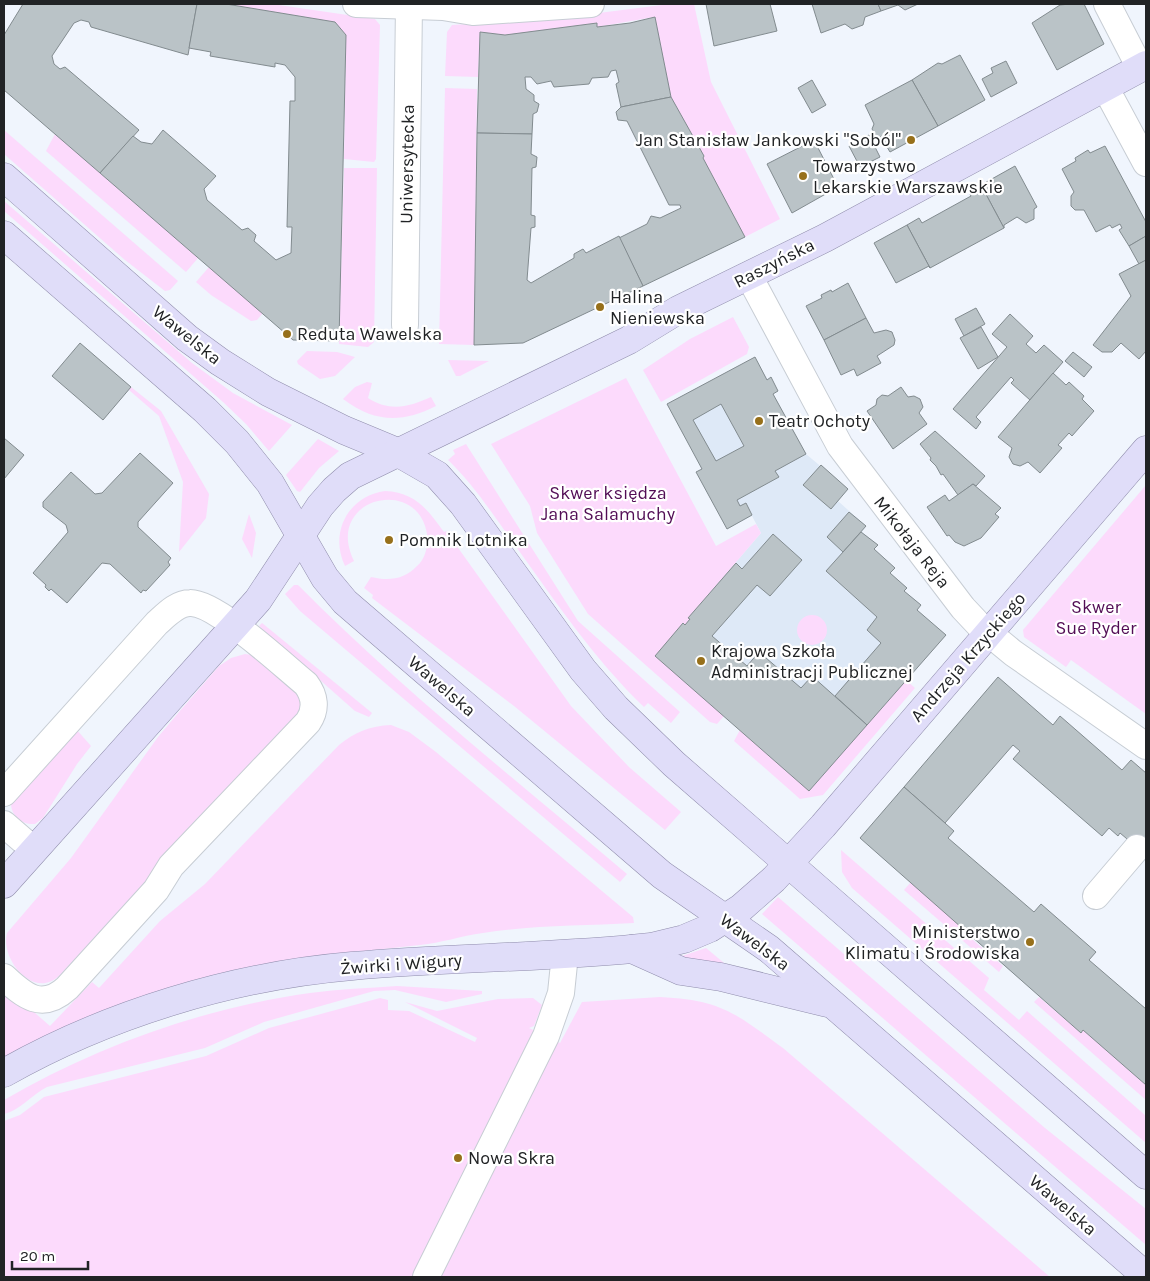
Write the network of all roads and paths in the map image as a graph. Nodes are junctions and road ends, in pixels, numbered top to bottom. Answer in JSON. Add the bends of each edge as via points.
{"nodes":[{"id":1,"x":356,"y":4,"type":"edge"},
{"id":2,"x":591,"y":4,"type":"edge"},
{"id":3,"x":1107,"y":4,"type":"edge"},
{"id":4,"x":409,"y":5,"type":"edge"},
{"id":5,"x":1143,"y":67,"type":"edge"},
{"id":6,"x":1105,"y":87,"type":"junction"},
{"id":7,"x":1146,"y":163,"type":"edge"},
{"id":8,"x":4,"y":177,"type":"edge"},
{"id":9,"x":4,"y":235,"type":"edge"},
{"id":10,"x":749,"y":276,"type":"junction"},
{"id":11,"x":405,"y":325,"type":"dead end"},
{"id":12,"x":1146,"y":450,"type":"edge"},
{"id":13,"x":397,"y":452,"type":"junction"},
{"id":14,"x":300,"y":536,"type":"junction"},
{"id":15,"x":235,"y":625,"type":"junction"},
{"id":16,"x":988,"y":633,"type":"junction"},
{"id":17,"x":1146,"y":746,"type":"edge"},
{"id":18,"x":4,"y":793,"type":"edge"},
{"id":19,"x":4,"y":824,"type":"edge"},
{"id":20,"x":1137,"y":848,"type":"dead end"},
{"id":21,"x":34,"y":850,"type":"junction"},
{"id":22,"x":789,"y":864,"type":"junction"},
{"id":23,"x":4,"y":884,"type":"edge"},
{"id":24,"x":1096,"y":896,"type":"dead end"},
{"id":25,"x":726,"y":919,"type":"junction"},
{"id":26,"x":632,"y":949,"type":"junction"},
{"id":27,"x":565,"y":954,"type":"junction"},
{"id":28,"x":4,"y":976,"type":"edge"},
{"id":29,"x":831,"y":1004,"type":"junction"},
{"id":30,"x":4,"y":1073,"type":"edge"},
{"id":31,"x":1146,"y":1176,"type":"edge"},
{"id":32,"x":1146,"y":1276,"type":"edge"},
{"id":33,"x":426,"y":1277,"type":"edge"}],
"edges":[{"from":1,"to":4,"type":"street"},
{"from":2,"to":4,"type":"street","via":[[473,12]]},
{"from":3,"to":5,"type":"street"},
{"from":4,"to":11,"type":"street","name":"Uniwersytecka"},
{"from":5,"to":6,"type":"main road","name":"Raszyńska"},
{"from":6,"to":7,"type":"street"},
{"from":6,"to":10,"type":"main road","name":"Raszyńska"},
{"from":8,"to":13,"type":"main road","name":"Wawelska","via":[[180,332],[220,362],[310,414]]},
{"from":9,"to":14,"type":"main road","via":[[205,410],[237,442],[270,483]]},
{"from":10,"to":13,"type":"main road","name":"Raszyńska","via":[[678,310],[620,344]]},
{"from":10,"to":16,"type":"street","name":"Mikołaja Reja","via":[[848,458],[963,608]]},
{"from":12,"to":16,"type":"main road","name":"Andrzeja Krzyckiego"},
{"from":13,"to":14,"type":"main road","name":"Raszyńska","via":[[341,483],[326,498]]},
{"from":13,"to":22,"type":"main road","name":"Wawelska","via":[[425,467],[446,484],[568,652],[616,708],[674,764]]},
{"from":14,"to":15,"type":"main road","via":[[269,586]]},
{"from":14,"to":25,"type":"main road","name":"Wawelska","via":[[325,578],[359,615],[662,875]]},
{"from":15,"to":18,"type":"street","via":[[193,603],[167,614]]},
{"from":15,"to":21,"type":"main road"},
{"from":15,"to":28,"type":"street","via":[[308,688],[314,703],[310,719],[171,866],[156,890],[63,992],[53,998],[34,999]]},
{"from":16,"to":17,"type":"street","name":"Mikołaja Reja"},
{"from":16,"to":22,"type":"main road","name":"Andrzeja Krzyckiego"},
{"from":19,"to":21,"type":"street"},
{"from":20,"to":24,"type":"street"},
{"from":21,"to":23,"type":"main road"},
{"from":22,"to":25,"type":"main road","name":"Żwirki i Wigury"},
{"from":22,"to":31,"type":"main road"},
{"from":25,"to":26,"type":"main road","name":"Żwirki i Wigury","via":[[674,943]]},
{"from":25,"to":29,"type":"main road","name":"Wawelska","via":[[768,949]]},
{"from":26,"to":27,"type":"main road","name":"Żwirki i Wigury"},
{"from":26,"to":29,"type":"main road","via":[[681,971],[721,977]]},
{"from":27,"to":30,"type":"main road","name":"Żwirki i Wigury","via":[[352,966],[244,984],[178,1001],[113,1023]]},
{"from":27,"to":33,"type":"street","via":[[561,993],[546,1036]]},
{"from":29,"to":32,"type":"main road","name":"Wawelska"}]}
